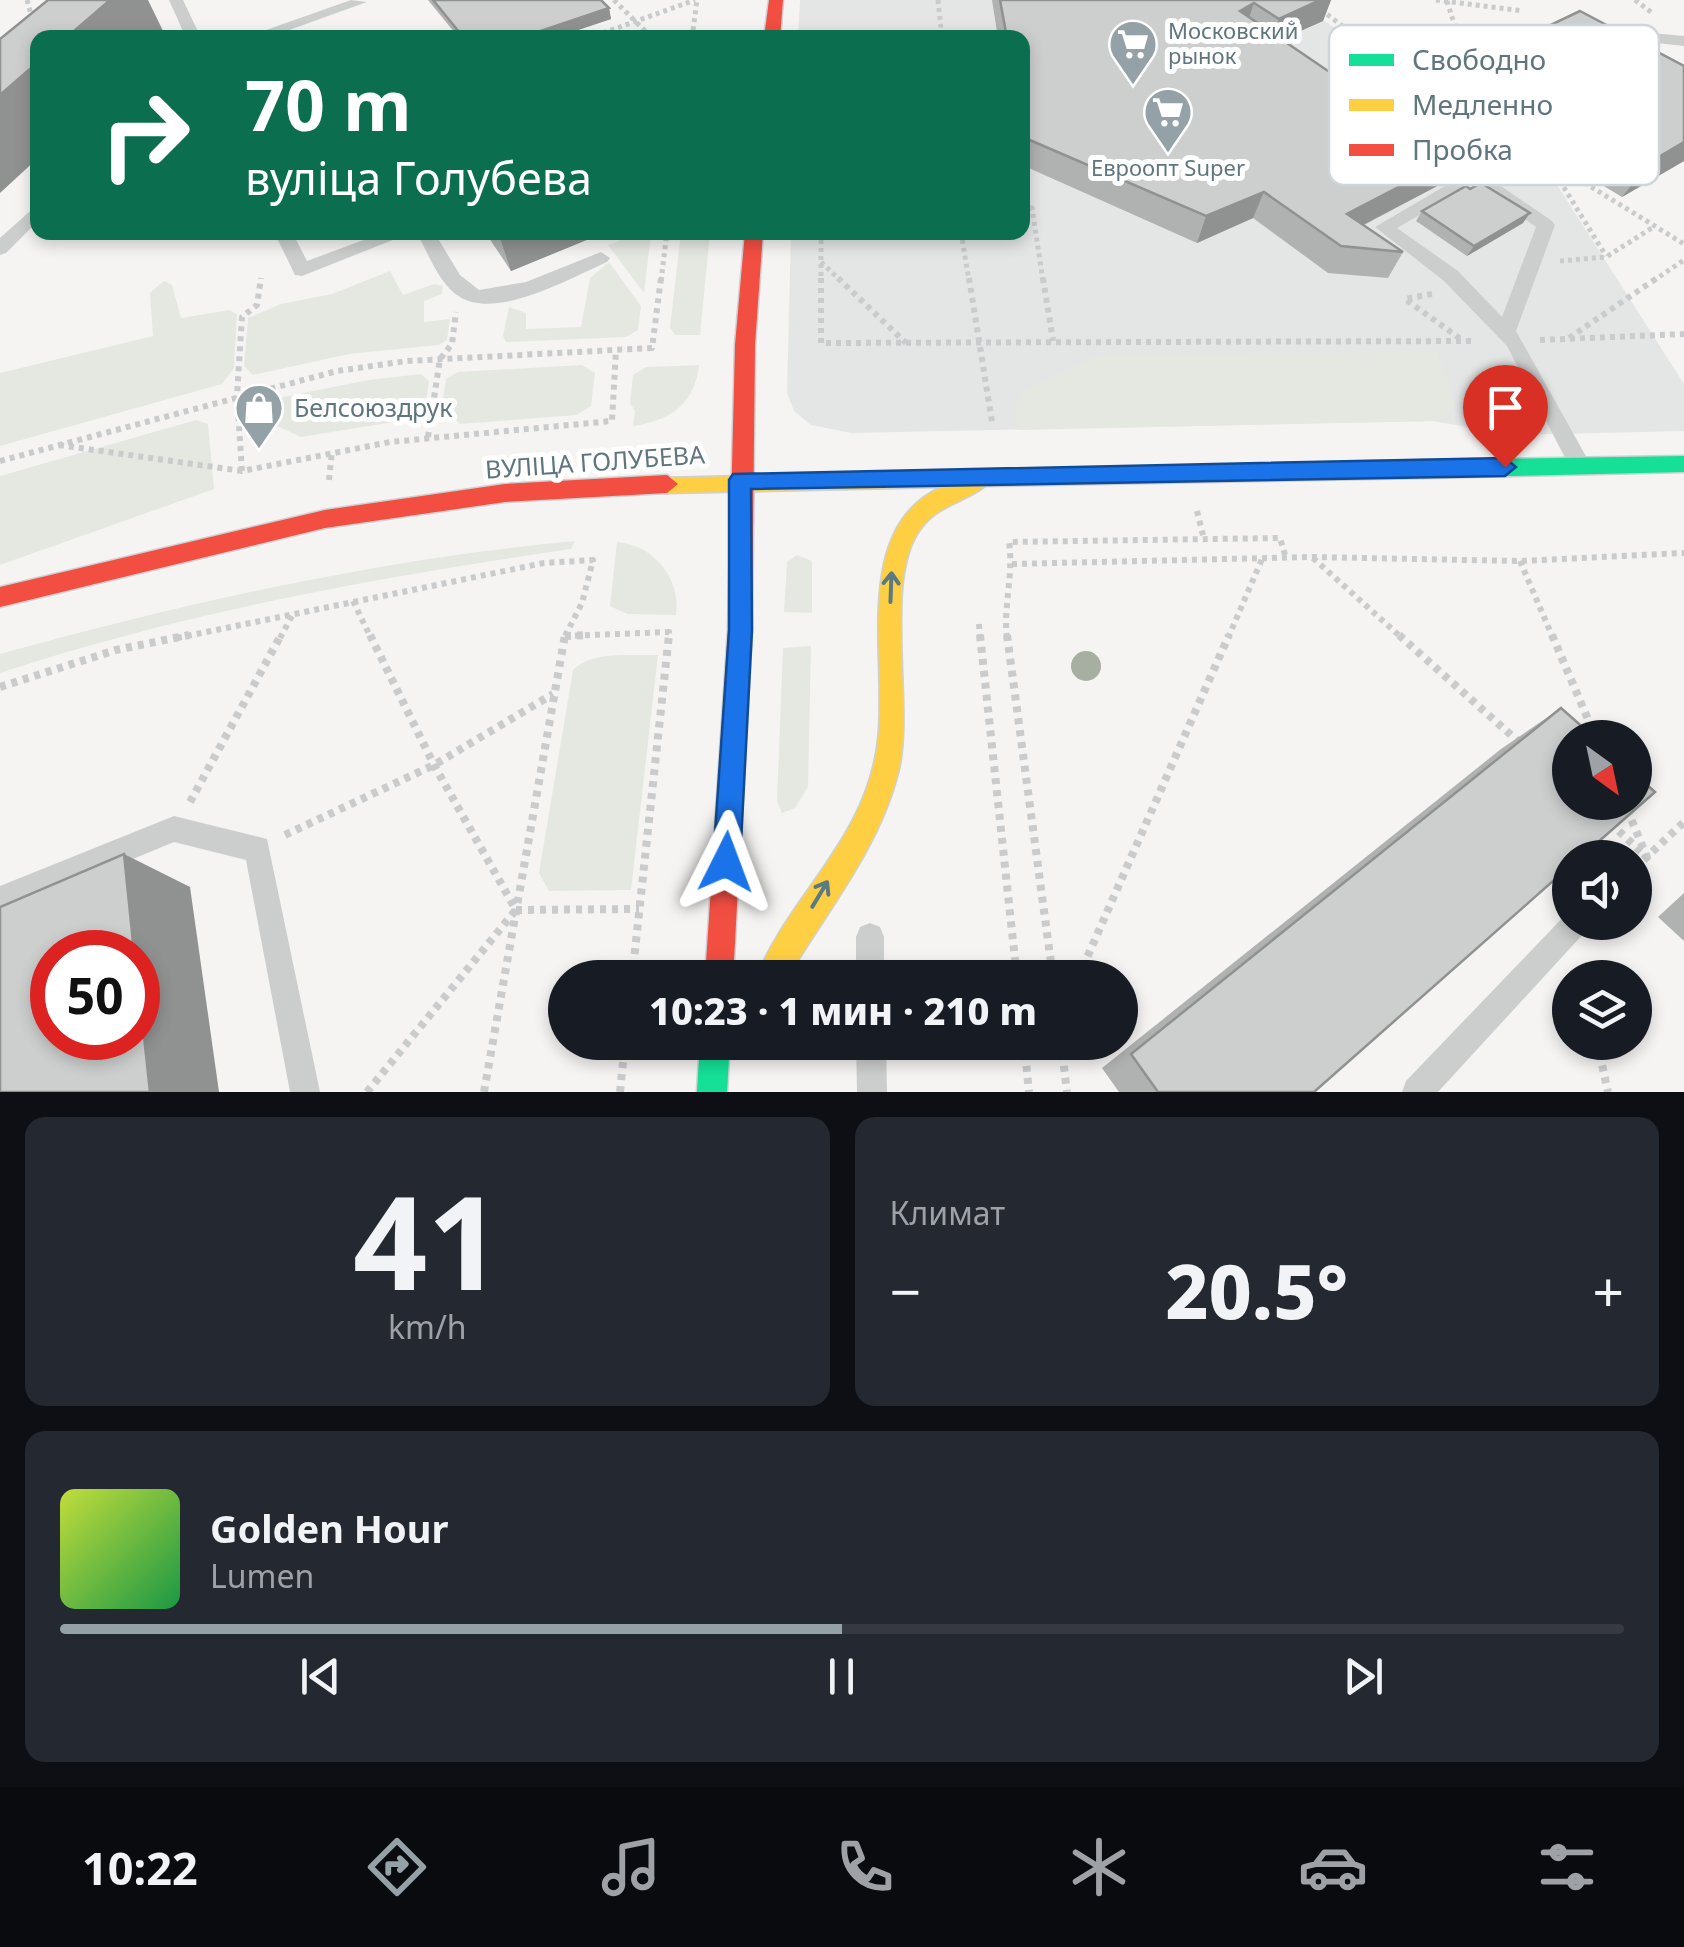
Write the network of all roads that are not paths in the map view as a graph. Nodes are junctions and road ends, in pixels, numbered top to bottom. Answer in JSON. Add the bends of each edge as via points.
{"nodes":[{"id":1,"x":176,"y":0,"type":"edge"},
{"id":2,"x":776,"y":0,"type":"edge"},
{"id":3,"x":360,"y":2,"type":"edge"},
{"id":4,"x":190,"y":30,"type":"edge"},
{"id":5,"x":274,"y":30,"type":"edge"},
{"id":6,"x":773,"y":30,"type":"edge"},
{"id":7,"x":1659,"y":39,"type":"edge"},
{"id":8,"x":1684,"y":42,"type":"edge"},
{"id":9,"x":1458,"y":185,"type":"edge"},
{"id":10,"x":1484,"y":185,"type":"edge"},
{"id":11,"x":30,"y":218,"type":"edge"},
{"id":12,"x":287,"y":240,"type":"edge"},
{"id":13,"x":383,"y":240,"type":"edge"},
{"id":14,"x":429,"y":240,"type":"edge"},
{"id":15,"x":753,"y":240,"type":"edge"},
{"id":16,"x":0,"y":249,"type":"edge"},
{"id":17,"x":602,"y":258,"type":"dead end"},
{"id":18,"x":1510,"y":337,"type":"junction"},
{"id":19,"x":1684,"y":464,"type":"edge"},
{"id":20,"x":1581,"y":467,"type":"junction"},
{"id":21,"x":1000,"y":478,"type":"junction"},
{"id":22,"x":740,"y":480,"type":"junction"},
{"id":23,"x":0,"y":597,"type":"edge"},
{"id":24,"x":0,"y":900,"type":"edge"},
{"id":25,"x":870,"y":937,"type":"dead end"},
{"id":26,"x":1559,"y":940,"type":"edge"},
{"id":27,"x":720,"y":960,"type":"edge"},
{"id":28,"x":781,"y":960,"type":"edge"},
{"id":29,"x":870,"y":960,"type":"edge"},
{"id":30,"x":724,"y":1060,"type":"edge"},
{"id":31,"x":871,"y":1060,"type":"edge"},
{"id":32,"x":713,"y":1083,"type":"edge"},
{"id":33,"x":305,"y":1092,"type":"edge"},
{"id":34,"x":872,"y":1092,"type":"edge"},
{"id":35,"x":1417,"y":1092,"type":"edge"}],
"edges":[{"from":1,"to":4,"type":"lane"},
{"from":2,"to":6,"type":"main road"},
{"from":3,"to":5,"type":"lane"},
{"from":7,"to":8,"type":"lane"},
{"from":9,"to":18,"type":"lane","via":[[1384,227],[1450,276]]},
{"from":10,"to":18,"type":"lane","via":[[1546,224]]},
{"from":11,"to":16,"type":"lane"},
{"from":12,"to":13,"type":"lane","via":[[302,270]]},
{"from":14,"to":17,"type":"lane","via":[[460,286],[482,298],[512,294]]},
{"from":15,"to":22,"type":"main road"},
{"from":18,"to":20,"type":"lane"},
{"from":19,"to":20,"type":"main road","name":"ВУЛІЦА ГОЛУБЕВА"},
{"from":20,"to":21,"type":"main road","name":"ВУЛІЦА ГОЛУБЕВА"},
{"from":21,"to":22,"type":"main road","name":"ВУЛІЦА ГОЛУБЕВА"},
{"from":28,"to":21,"type":"main road","one_way":true,"via":[[871,806],[891,754],[890,585],[904,528],[942,494]]},
{"from":22,"to":23,"type":"main road","name":"ВУЛІЦА ГОЛУБЕВА","via":[[571,488],[344,516]]},
{"from":22,"to":27,"type":"main road","via":[[740,630]]},
{"from":24,"to":33,"type":"lane","via":[[174,829],[258,848]]},
{"from":25,"to":29,"type":"lane"},
{"from":26,"to":35,"type":"lane"},
{"from":30,"to":32,"type":"main road"},
{"from":31,"to":34,"type":"lane"}]}
